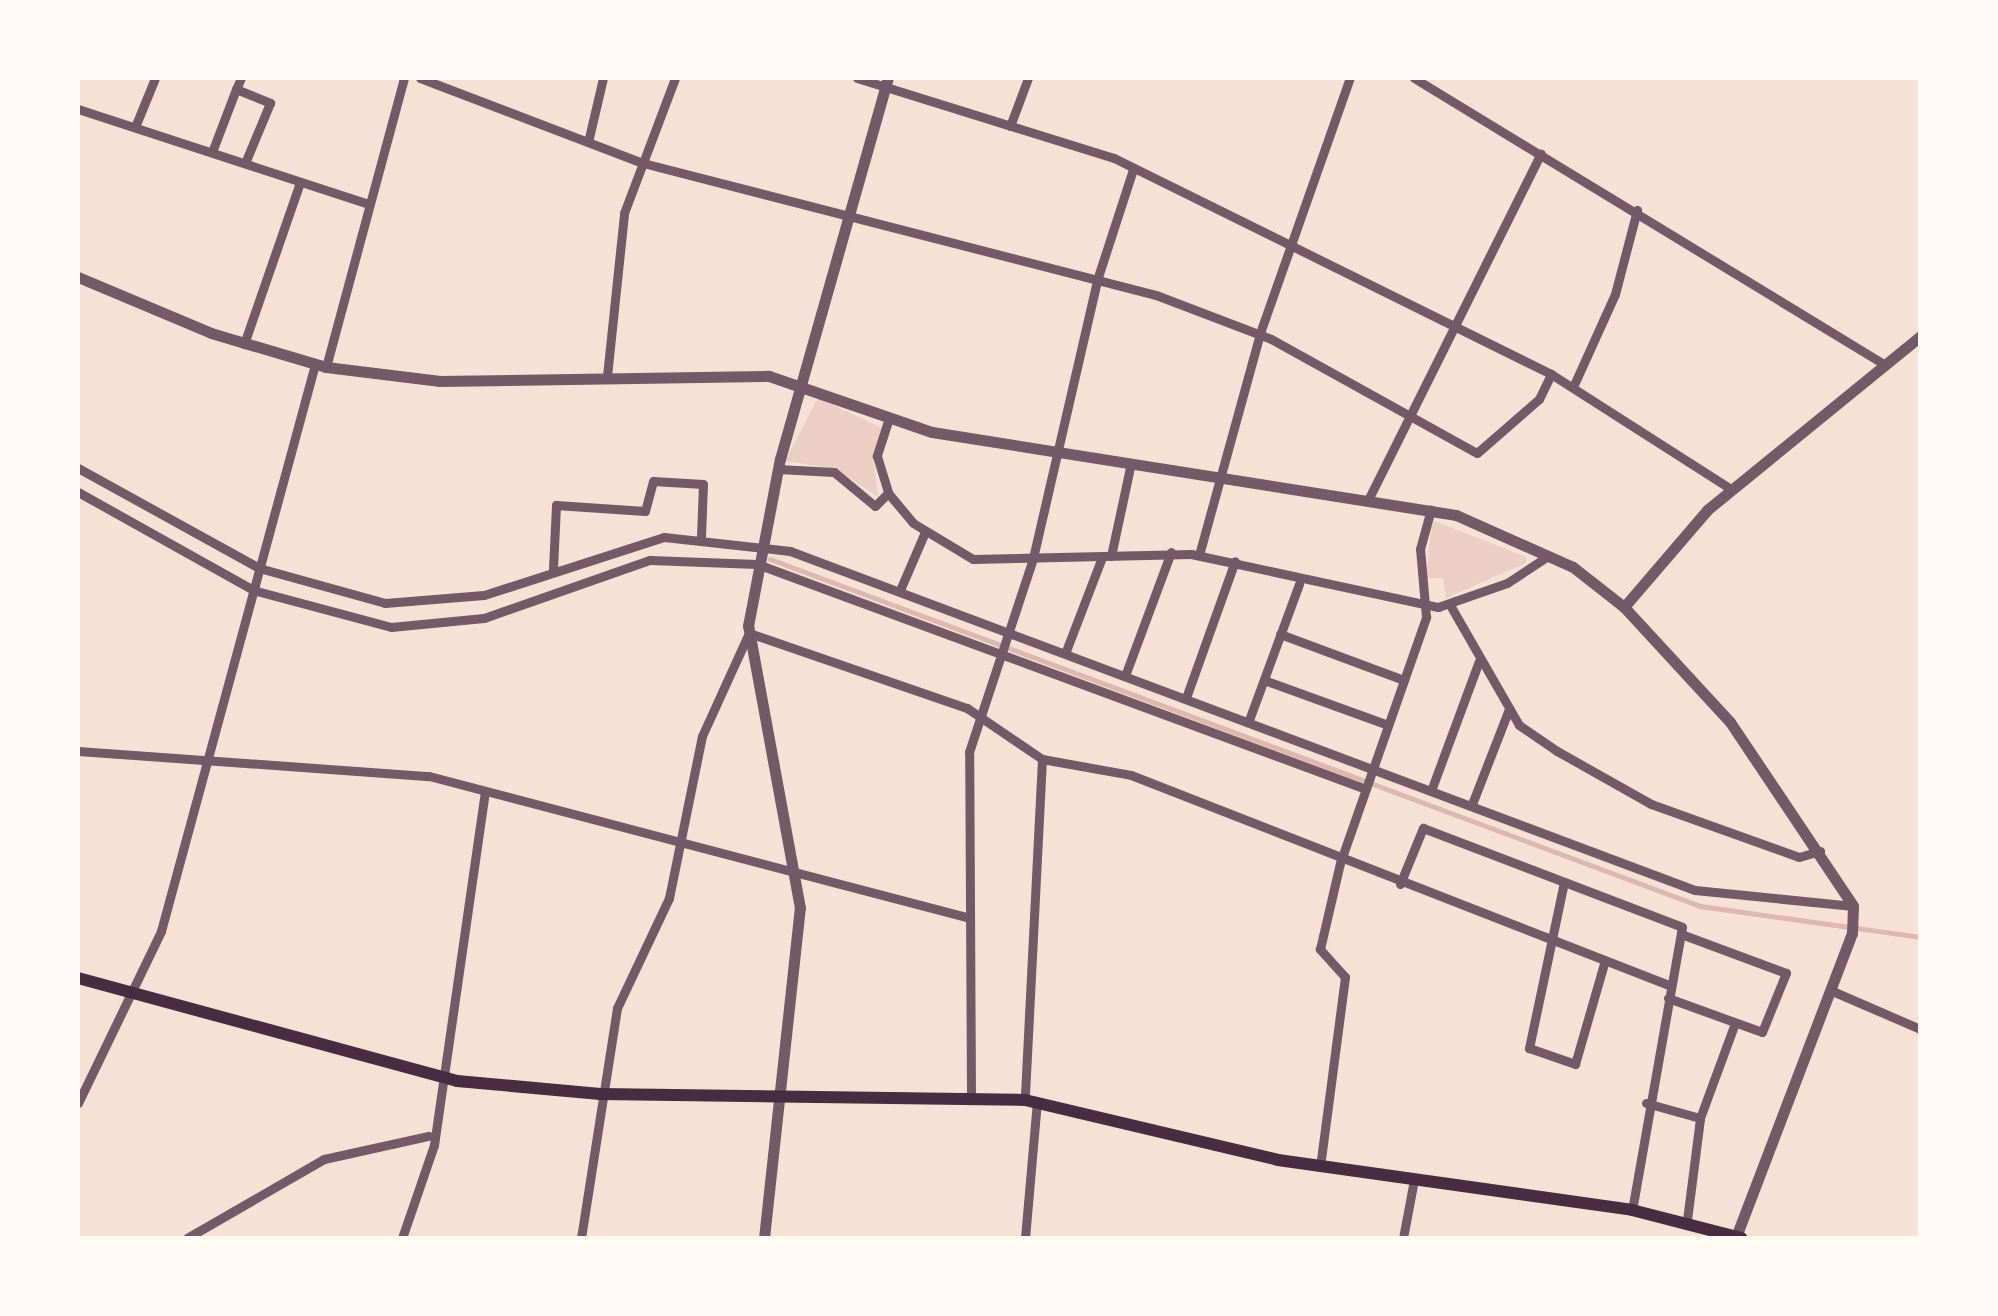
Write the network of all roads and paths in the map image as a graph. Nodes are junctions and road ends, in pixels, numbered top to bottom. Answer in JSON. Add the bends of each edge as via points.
{"nodes":[{"id":1,"x":155,"y":78,"type":"edge"},
{"id":2,"x":241,"y":78,"type":"edge"},
{"id":3,"x":404,"y":78,"type":"edge"},
{"id":4,"x":420,"y":78,"type":"edge"},
{"id":5,"x":603,"y":78,"type":"edge"},
{"id":6,"x":675,"y":78,"type":"edge"},
{"id":7,"x":857,"y":78,"type":"edge"},
{"id":8,"x":1028,"y":78,"type":"edge"},
{"id":9,"x":1350,"y":78,"type":"edge"},
{"id":10,"x":1414,"y":78,"type":"edge"},
{"id":11,"x":886,"y":82,"type":"edge"},
{"id":12,"x":236,"y":90,"type":"junction"},
{"id":13,"x":78,"y":109,"type":"edge"},
{"id":14,"x":1010,"y":126,"type":"junction"},
{"id":15,"x":135,"y":127,"type":"junction"},
{"id":16,"x":588,"y":142,"type":"junction"},
{"id":17,"x":212,"y":152,"type":"junction"},
{"id":18,"x":1542,"y":153,"type":"junction"},
{"id":19,"x":245,"y":163,"type":"junction"},
{"id":20,"x":643,"y":163,"type":"junction"},
{"id":21,"x":1133,"y":168,"type":"junction"},
{"id":22,"x":300,"y":182,"type":"junction"},
{"id":23,"x":368,"y":204,"type":"junction"},
{"id":24,"x":1637,"y":210,"type":"junction"},
{"id":25,"x":842,"y":220,"type":"junction"},
{"id":26,"x":1290,"y":244,"type":"junction"},
{"id":27,"x":78,"y":277,"type":"edge"},
{"id":28,"x":1098,"y":277,"type":"junction"},
{"id":29,"x":1454,"y":327,"type":"junction"},
{"id":30,"x":1260,"y":334,"type":"junction"},
{"id":31,"x":1920,"y":336,"type":"edge"},
{"id":32,"x":244,"y":344,"type":"junction"},
{"id":33,"x":1882,"y":362,"type":"junction"},
{"id":34,"x":320,"y":366,"type":"junction"},
{"id":35,"x":1550,"y":374,"type":"junction"},
{"id":36,"x":607,"y":376,"type":"junction"},
{"id":37,"x":806,"y":386,"type":"junction"},
{"id":38,"x":1573,"y":388,"type":"junction"},
{"id":39,"x":1409,"y":416,"type":"junction"},
{"id":40,"x":890,"y":418,"type":"junction"},
{"id":41,"x":1057,"y":452,"type":"junction"},
{"id":42,"x":1131,"y":463,"type":"junction"},
{"id":43,"x":78,"y":468,"type":"edge"},
{"id":44,"x":778,"y":469,"type":"junction"},
{"id":45,"x":1221,"y":475,"type":"junction"},
{"id":46,"x":1732,"y":488,"type":"junction"},
{"id":47,"x":78,"y":492,"type":"edge"},
{"id":48,"x":888,"y":492,"type":"junction"},
{"id":49,"x":1369,"y":498,"type":"junction"},
{"id":50,"x":1431,"y":510,"type":"junction"},
{"id":51,"x":925,"y":532,"type":"junction"},
{"id":52,"x":701,"y":537,"type":"junction"},
{"id":53,"x":760,"y":544,"type":"junction"},
{"id":54,"x":1171,"y":552,"type":"junction"},
{"id":55,"x":1107,"y":556,"type":"junction"},
{"id":56,"x":1199,"y":556,"type":"junction"},
{"id":57,"x":1548,"y":556,"type":"junction"},
{"id":58,"x":1032,"y":558,"type":"junction"},
{"id":59,"x":1235,"y":561,"type":"junction"},
{"id":60,"x":757,"y":564,"type":"junction"},
{"id":61,"x":259,"y":568,"type":"junction"},
{"id":62,"x":553,"y":569,"type":"junction"},
{"id":63,"x":1299,"y":584,"type":"junction"},
{"id":64,"x":253,"y":590,"type":"junction"},
{"id":65,"x":900,"y":590,"type":"junction"},
{"id":66,"x":1450,"y":605,"type":"junction"},
{"id":67,"x":1426,"y":607,"type":"junction"},
{"id":68,"x":1624,"y":607,"type":"junction"},
{"id":69,"x":1008,"y":630,"type":"junction"},
{"id":70,"x":748,"y":632,"type":"junction"},
{"id":71,"x":1280,"y":634,"type":"junction"},
{"id":72,"x":999,"y":650,"type":"junction"},
{"id":73,"x":1066,"y":651,"type":"junction"},
{"id":74,"x":1480,"y":661,"type":"junction"},
{"id":75,"x":1126,"y":674,"type":"junction"},
{"id":76,"x":1264,"y":680,"type":"junction"},
{"id":77,"x":1404,"y":680,"type":"junction"},
{"id":78,"x":1186,"y":695,"type":"junction"},
{"id":79,"x":1510,"y":709,"type":"junction"},
{"id":80,"x":978,"y":714,"type":"junction"},
{"id":81,"x":1249,"y":720,"type":"junction"},
{"id":82,"x":1388,"y":725,"type":"junction"},
{"id":83,"x":78,"y":751,"type":"edge"},
{"id":84,"x":1042,"y":759,"type":"junction"},
{"id":85,"x":208,"y":760,"type":"junction"},
{"id":86,"x":1374,"y":770,"type":"junction"},
{"id":87,"x":1367,"y":787,"type":"junction"},
{"id":88,"x":1432,"y":788,"type":"junction"},
{"id":89,"x":485,"y":793,"type":"junction"},
{"id":90,"x":1472,"y":804,"type":"junction"},
{"id":91,"x":678,"y":844,"type":"junction"},
{"id":92,"x":1822,"y":850,"type":"junction"},
{"id":93,"x":1340,"y":863,"type":"junction"},
{"id":94,"x":799,"y":876,"type":"junction"},
{"id":95,"x":1564,"y":882,"type":"junction"},
{"id":96,"x":1400,"y":884,"type":"junction"},
{"id":97,"x":1853,"y":906,"type":"junction"},
{"id":98,"x":966,"y":917,"type":"junction"},
{"id":99,"x":1681,"y":934,"type":"junction"},
{"id":100,"x":1545,"y":937,"type":"junction"},
{"id":101,"x":1605,"y":960,"type":"junction"},
{"id":102,"x":78,"y":978,"type":"edge"},
{"id":103,"x":1671,"y":986,"type":"junction"},
{"id":104,"x":1830,"y":990,"type":"junction"},
{"id":105,"x":127,"y":992,"type":"junction"},
{"id":106,"x":1668,"y":998,"type":"junction"},
{"id":107,"x":1735,"y":1023,"type":"junction"},
{"id":108,"x":1920,"y":1029,"type":"edge"},
{"id":109,"x":437,"y":1078,"type":"junction"},
{"id":110,"x":600,"y":1094,"type":"junction"},
{"id":111,"x":779,"y":1095,"type":"junction"},
{"id":112,"x":971,"y":1096,"type":"junction"},
{"id":113,"x":1031,"y":1101,"type":"junction"},
{"id":114,"x":78,"y":1103,"type":"edge"},
{"id":115,"x":1646,"y":1103,"type":"junction"},
{"id":116,"x":1700,"y":1118,"type":"junction"},
{"id":117,"x":428,"y":1136,"type":"junction"},
{"id":118,"x":1320,"y":1167,"type":"junction"},
{"id":119,"x":1414,"y":1180,"type":"junction"},
{"id":120,"x":1632,"y":1210,"type":"junction"},
{"id":121,"x":1686,"y":1220,"type":"junction"},
{"id":122,"x":187,"y":1238,"type":"edge"},
{"id":123,"x":402,"y":1238,"type":"edge"},
{"id":124,"x":581,"y":1238,"type":"edge"},
{"id":125,"x":764,"y":1238,"type":"edge"},
{"id":126,"x":1025,"y":1238,"type":"edge"},
{"id":127,"x":1403,"y":1238,"type":"edge"},
{"id":128,"x":1738,"y":1238,"type":"edge"}],
"edges":[{"from":1,"to":15,"type":"street"},
{"from":2,"to":12,"type":"street"},
{"from":3,"to":23,"type":"street"},
{"from":4,"to":16,"type":"street"},
{"from":5,"to":16,"type":"street"},
{"from":6,"to":20,"type":"street"},
{"from":7,"to":11,"type":"street"},
{"from":8,"to":14,"type":"street"},
{"from":9,"to":26,"type":"street"},
{"from":10,"to":18,"type":"street"},
{"from":11,"to":14,"type":"street"},
{"from":11,"to":25,"type":"street"},
{"from":12,"to":17,"type":"street"},
{"from":12,"to":19,"type":"street","via":[[270,103]]},
{"from":13,"to":15,"type":"street"},
{"from":14,"to":21,"type":"street"},
{"from":15,"to":17,"type":"street"},
{"from":16,"to":20,"type":"street"},
{"from":17,"to":19,"type":"street"},
{"from":18,"to":24,"type":"street"},
{"from":18,"to":29,"type":"street"},
{"from":19,"to":22,"type":"street"},
{"from":20,"to":25,"type":"street"},
{"from":20,"to":36,"type":"street","via":[[624,213]]},
{"from":21,"to":26,"type":"street"},
{"from":21,"to":28,"type":"street"},
{"from":22,"to":23,"type":"street"},
{"from":22,"to":32,"type":"street"},
{"from":23,"to":34,"type":"street"},
{"from":24,"to":33,"type":"street"},
{"from":24,"to":38,"type":"street","via":[[1615,294]]},
{"from":25,"to":28,"type":"street"},
{"from":25,"to":37,"type":"street"},
{"from":26,"to":29,"type":"street"},
{"from":26,"to":30,"type":"street"},
{"from":27,"to":32,"type":"street"},
{"from":28,"to":30,"type":"street"},
{"from":28,"to":41,"type":"street"},
{"from":29,"to":35,"type":"street"},
{"from":29,"to":39,"type":"street"},
{"from":30,"to":39,"type":"street"},
{"from":30,"to":45,"type":"street"},
{"from":31,"to":33,"type":"street"},
{"from":32,"to":34,"type":"street"},
{"from":33,"to":46,"type":"street"},
{"from":34,"to":36,"type":"street","via":[[440,381]]},
{"from":34,"to":61,"type":"street"},
{"from":35,"to":38,"type":"street"},
{"from":35,"to":39,"type":"street","via":[[1539,399],[1477,453]]},
{"from":36,"to":37,"type":"street","via":[[750,373]]},
{"from":37,"to":40,"type":"street"},
{"from":37,"to":44,"type":"street"},
{"from":38,"to":46,"type":"street"},
{"from":39,"to":49,"type":"street"},
{"from":40,"to":41,"type":"street"},
{"from":40,"to":48,"type":"street","via":[[877,456]]},
{"from":41,"to":42,"type":"street"},
{"from":41,"to":58,"type":"street"},
{"from":42,"to":45,"type":"street"},
{"from":42,"to":55,"type":"street"},
{"from":43,"to":61,"type":"street"},
{"from":44,"to":48,"type":"street","via":[[834,472],[875,506]]},
{"from":44,"to":53,"type":"street"},
{"from":45,"to":49,"type":"street"},
{"from":45,"to":56,"type":"street"},
{"from":46,"to":68,"type":"street"},
{"from":47,"to":64,"type":"street"},
{"from":48,"to":51,"type":"street"},
{"from":49,"to":50,"type":"street"},
{"from":50,"to":57,"type":"street"},
{"from":50,"to":67,"type":"street","via":[[1420,549]]},
{"from":51,"to":58,"type":"street","via":[[973,559]]},
{"from":51,"to":65,"type":"street"},
{"from":52,"to":53,"type":"street"},
{"from":52,"to":62,"type":"street","via":[[616,546]]},
{"from":52,"to":62,"type":"street","via":[[703,484],[654,480],[645,511],[556,505]]},
{"from":53,"to":60,"type":"street"},
{"from":53,"to":65,"type":"street"},
{"from":54,"to":55,"type":"street"},
{"from":54,"to":56,"type":"street"},
{"from":54,"to":75,"type":"street"},
{"from":55,"to":58,"type":"street"},
{"from":55,"to":73,"type":"street"},
{"from":56,"to":59,"type":"street"},
{"from":57,"to":66,"type":"street"},
{"from":57,"to":68,"type":"street"},
{"from":58,"to":69,"type":"street"},
{"from":59,"to":63,"type":"street"},
{"from":59,"to":78,"type":"street"},
{"from":60,"to":64,"type":"street","via":[[650,560],[484,618],[412,627],[331,617]]},
{"from":60,"to":70,"type":"street"},
{"from":60,"to":72,"type":"street"},
{"from":61,"to":62,"type":"street","via":[[350,598],[408,604],[484,595]]},
{"from":61,"to":64,"type":"street"},
{"from":63,"to":67,"type":"street"},
{"from":63,"to":71,"type":"street"},
{"from":64,"to":85,"type":"street"},
{"from":65,"to":69,"type":"street"},
{"from":66,"to":67,"type":"street"},
{"from":66,"to":74,"type":"street"},
{"from":67,"to":77,"type":"street"},
{"from":68,"to":92,"type":"street","via":[[1730,722]]},
{"from":69,"to":72,"type":"street"},
{"from":69,"to":73,"type":"street"},
{"from":70,"to":80,"type":"street"},
{"from":70,"to":91,"type":"street","via":[[702,736]]},
{"from":70,"to":94,"type":"street"},
{"from":71,"to":76,"type":"street"},
{"from":71,"to":77,"type":"street"},
{"from":72,"to":80,"type":"street"},
{"from":72,"to":87,"type":"street"},
{"from":73,"to":75,"type":"street"},
{"from":74,"to":79,"type":"street"},
{"from":74,"to":88,"type":"street"},
{"from":75,"to":78,"type":"street"},
{"from":76,"to":81,"type":"street"},
{"from":76,"to":82,"type":"street"},
{"from":77,"to":82,"type":"street"},
{"from":78,"to":81,"type":"street"},
{"from":79,"to":90,"type":"street"},
{"from":79,"to":92,"type":"street","via":[[1557,751],[1651,804],[1798,857]]},
{"from":80,"to":84,"type":"street"},
{"from":80,"to":98,"type":"street","via":[[964,786]]},
{"from":81,"to":86,"type":"street"},
{"from":82,"to":86,"type":"street"},
{"from":83,"to":85,"type":"street"},
{"from":84,"to":93,"type":"street","via":[[1131,775]]},
{"from":84,"to":113,"type":"street"},
{"from":85,"to":89,"type":"street","via":[[381,770]]},
{"from":85,"to":105,"type":"street","via":[[162,931]]},
{"from":86,"to":87,"type":"street"},
{"from":86,"to":88,"type":"street"},
{"from":87,"to":93,"type":"street"},
{"from":88,"to":90,"type":"street"},
{"from":89,"to":91,"type":"street"},
{"from":89,"to":109,"type":"street"},
{"from":90,"to":97,"type":"street","via":[[1695,890]]},
{"from":91,"to":94,"type":"street"},
{"from":91,"to":110,"type":"street","via":[[669,898],[618,1008]]},
{"from":92,"to":97,"type":"street"},
{"from":93,"to":96,"type":"street"},
{"from":93,"to":118,"type":"street","via":[[1320,949],[1346,977]]},
{"from":94,"to":98,"type":"street"},
{"from":94,"to":111,"type":"street"},
{"from":95,"to":96,"type":"street","via":[[1423,828]]},
{"from":95,"to":99,"type":"street"},
{"from":95,"to":100,"type":"street"},
{"from":96,"to":100,"type":"street"},
{"from":97,"to":104,"type":"street","via":[[1853,927]]},
{"from":98,"to":112,"type":"street"},
{"from":99,"to":103,"type":"street"},
{"from":99,"to":107,"type":"street","via":[[1786,973],[1762,1032]]},
{"from":100,"to":101,"type":"street"},
{"from":100,"to":101,"type":"street","via":[[1529,1048],[1575,1064]]},
{"from":101,"to":103,"type":"street"},
{"from":102,"to":105,"type":"main road"},
{"from":103,"to":106,"type":"street"},
{"from":104,"to":108,"type":"street"},
{"from":104,"to":128,"type":"street"},
{"from":105,"to":109,"type":"main road"},
{"from":105,"to":114,"type":"street"},
{"from":106,"to":107,"type":"street"},
{"from":106,"to":115,"type":"street"},
{"from":107,"to":116,"type":"street"},
{"from":109,"to":110,"type":"main road"},
{"from":109,"to":117,"type":"street"},
{"from":110,"to":111,"type":"main road"},
{"from":110,"to":124,"type":"street"},
{"from":111,"to":112,"type":"main road"},
{"from":111,"to":125,"type":"street"},
{"from":112,"to":113,"type":"main road"},
{"from":113,"to":118,"type":"main road"},
{"from":113,"to":126,"type":"street"},
{"from":115,"to":116,"type":"street"},
{"from":115,"to":120,"type":"street"},
{"from":116,"to":121,"type":"street"},
{"from":117,"to":122,"type":"street","via":[[324,1160]]},
{"from":117,"to":123,"type":"street","via":[[434,1145]]},
{"from":118,"to":119,"type":"main road"},
{"from":119,"to":120,"type":"main road"},
{"from":119,"to":127,"type":"street"},
{"from":120,"to":121,"type":"main road"},
{"from":121,"to":128,"type":"main road"}]}
